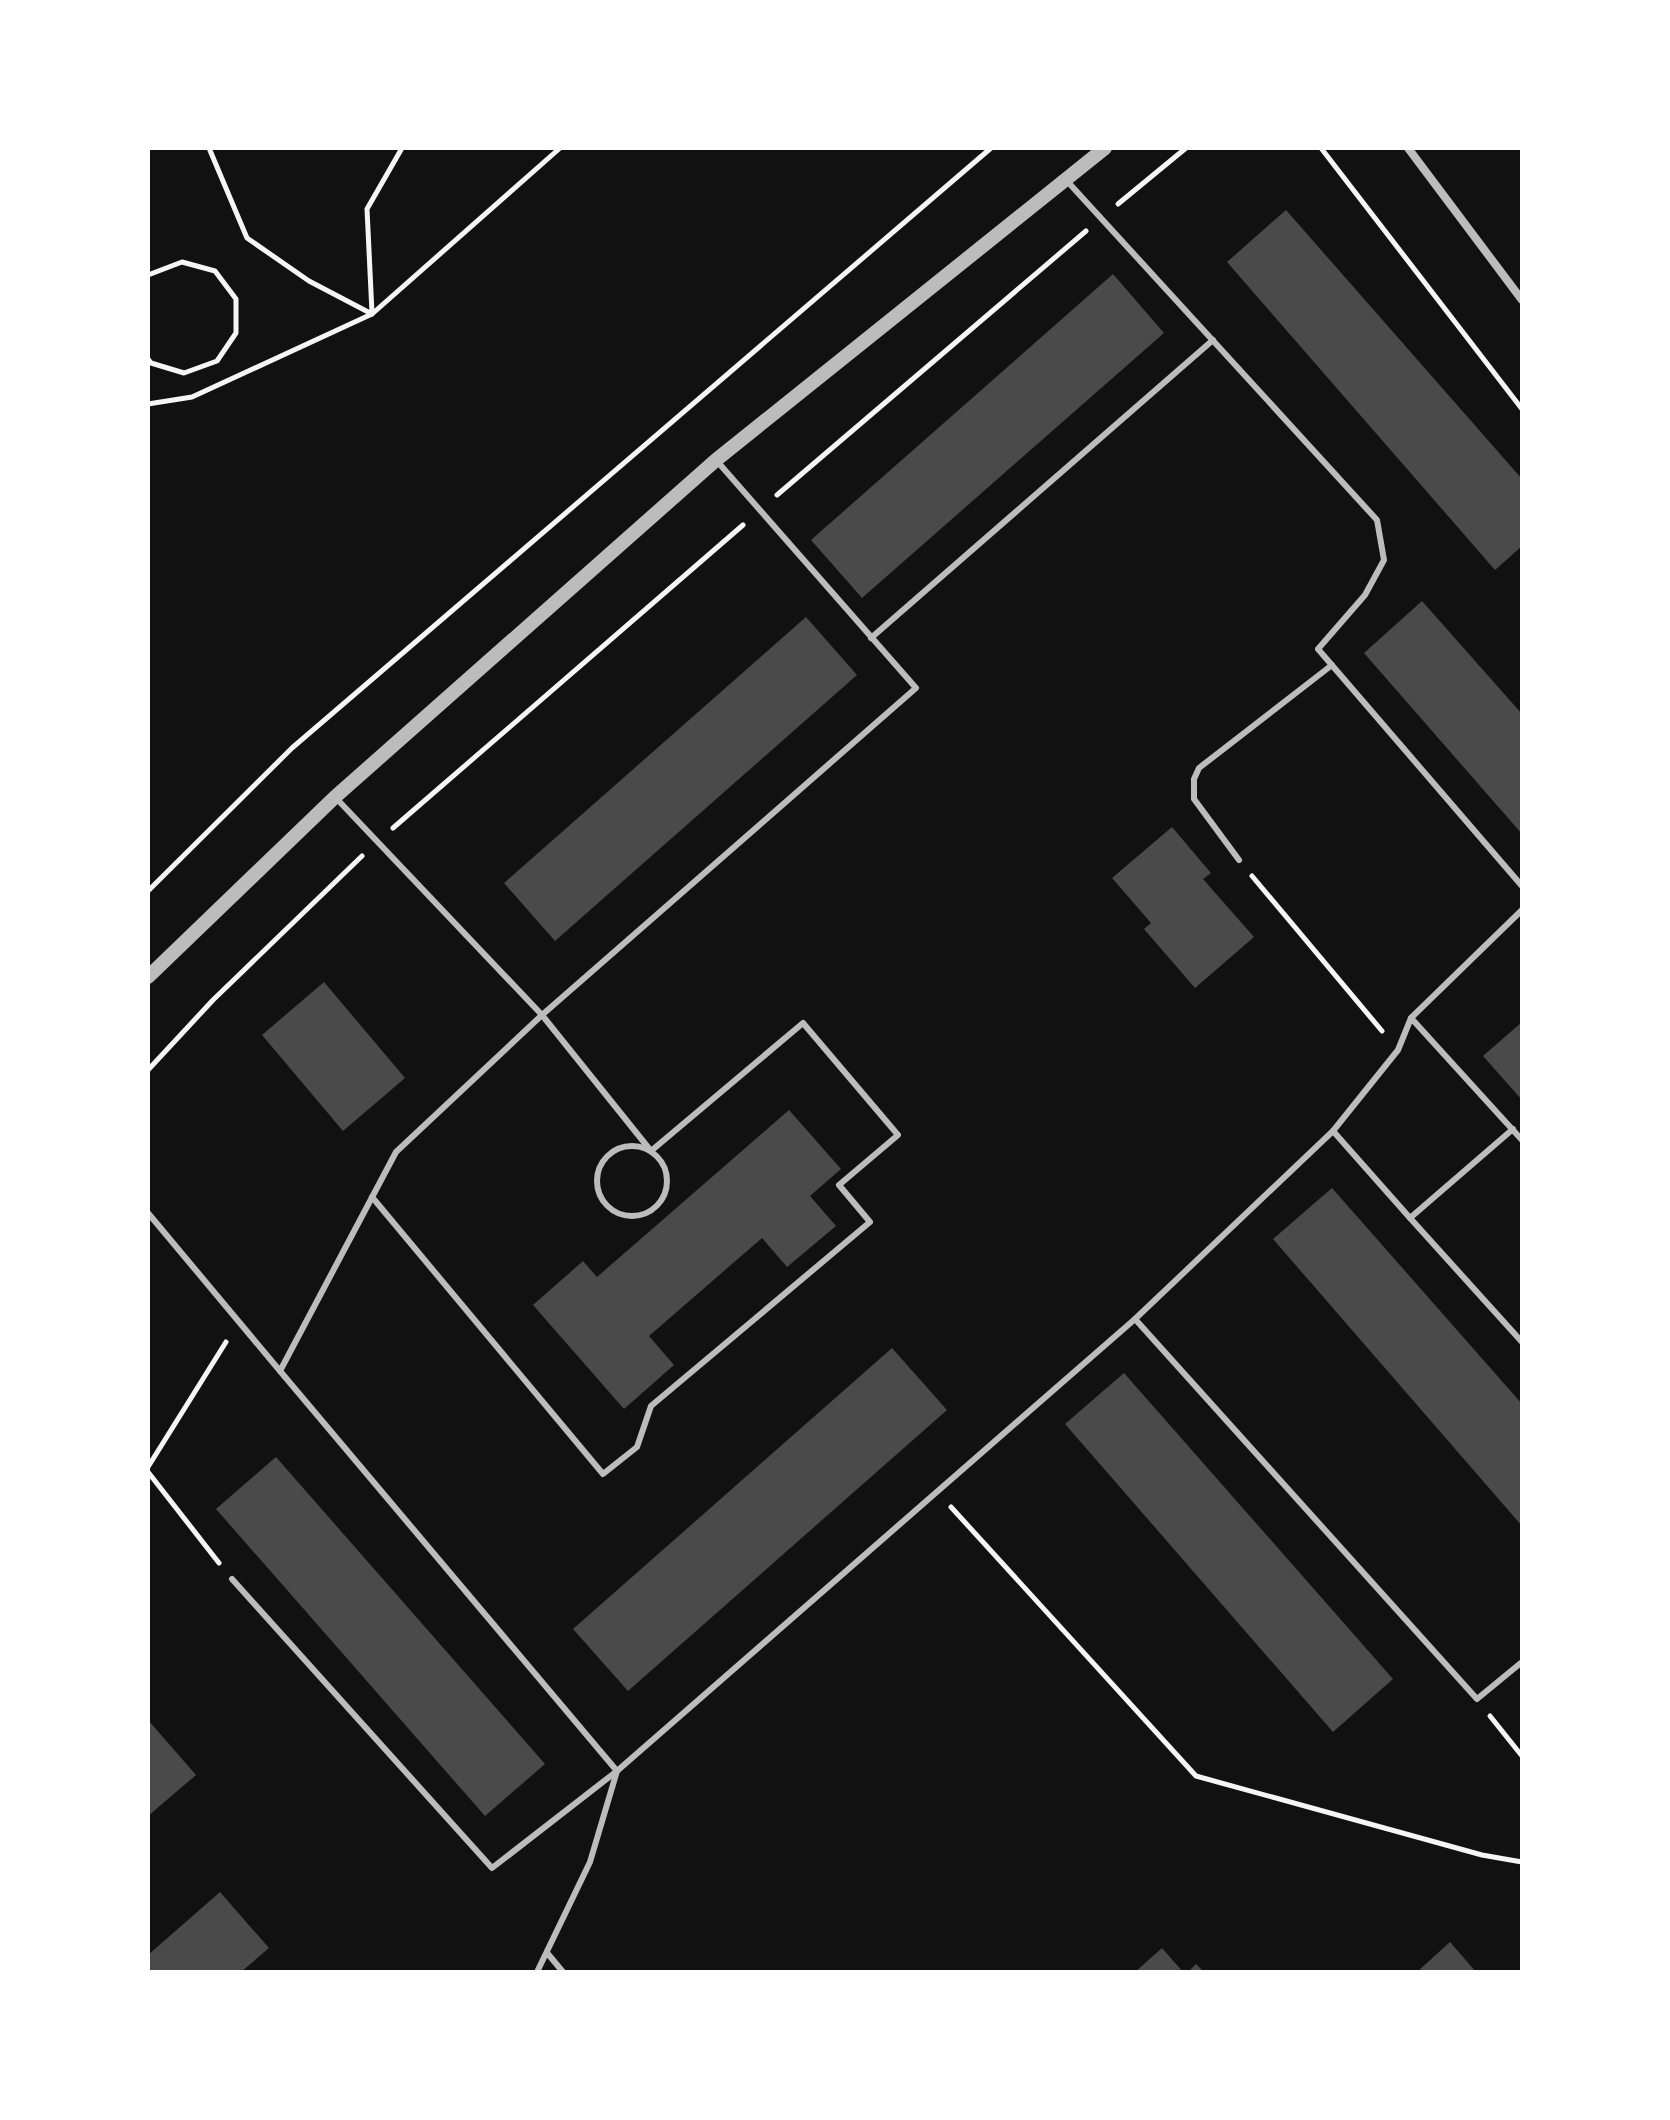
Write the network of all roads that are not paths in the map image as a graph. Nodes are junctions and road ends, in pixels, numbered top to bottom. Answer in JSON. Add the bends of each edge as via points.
{"nodes":[{"id":1,"x":1105,"y":148,"type":"edge"},
{"id":2,"x":1408,"y":148,"type":"edge"},
{"id":3,"x":1065,"y":179,"type":"junction"},
{"id":4,"x":1522,"y":300,"type":"edge"},
{"id":5,"x":1213,"y":340,"type":"junction"},
{"id":6,"x":716,"y":460,"type":"junction"},
{"id":7,"x":871,"y":638,"type":"junction"},
{"id":8,"x":1332,"y":665,"type":"junction"},
{"id":9,"x":335,"y":797,"type":"junction"},
{"id":10,"x":1239,"y":860,"type":"road end"},
{"id":11,"x":1522,"y":886,"type":"edge"},
{"id":12,"x":1522,"y":910,"type":"edge"},
{"id":13,"x":148,"y":977,"type":"edge"},
{"id":14,"x":542,"y":1015,"type":"junction"},
{"id":15,"x":1411,"y":1018,"type":"junction"},
{"id":16,"x":1513,"y":1129,"type":"junction"},
{"id":17,"x":1333,"y":1131,"type":"junction"},
{"id":18,"x":1522,"y":1140,"type":"edge"},
{"id":19,"x":651,"y":1151,"type":"junction"},
{"id":20,"x":372,"y":1197,"type":"junction"},
{"id":21,"x":148,"y":1213,"type":"edge"},
{"id":22,"x":1410,"y":1218,"type":"junction"},
{"id":23,"x":1135,"y":1319,"type":"junction"},
{"id":24,"x":1522,"y":1342,"type":"edge"},
{"id":25,"x":280,"y":1371,"type":"junction"},
{"id":26,"x":232,"y":1579,"type":"road end"},
{"id":27,"x":1522,"y":1662,"type":"edge"},
{"id":28,"x":617,"y":1771,"type":"junction"},
{"id":29,"x":548,"y":1954,"type":"junction"},
{"id":30,"x":537,"y":1972,"type":"edge"},
{"id":31,"x":563,"y":1972,"type":"edge"}],
"edges":[{"from":1,"to":3,"type":"street"},
{"from":2,"to":4,"type":"street"},
{"from":3,"to":5,"type":"lane"},
{"from":3,"to":6,"type":"street"},
{"from":5,"to":7,"type":"lane"},
{"from":5,"to":8,"type":"lane","via":[[1377,520],[1384,560],[1365,595],[1318,649]]},
{"from":6,"to":7,"type":"lane"},
{"from":6,"to":9,"type":"street"},
{"from":7,"to":14,"type":"lane","via":[[916,688]]},
{"from":8,"to":10,"type":"lane","via":[[1199,768],[1194,799]]},
{"from":8,"to":11,"type":"lane"},
{"from":9,"to":13,"type":"street"},
{"from":9,"to":14,"type":"lane"},
{"from":12,"to":15,"type":"lane"},
{"from":14,"to":19,"type":"lane"},
{"from":14,"to":20,"type":"lane","via":[[396,1152]]},
{"from":15,"to":16,"type":"lane"},
{"from":15,"to":17,"type":"lane","via":[[1398,1050]]},
{"from":16,"to":18,"type":"lane"},
{"from":16,"to":22,"type":"lane"},
{"from":17,"to":22,"type":"lane"},
{"from":17,"to":23,"type":"lane"},
{"from":19,"to":19,"type":"lane","via":[[615,1149],[602,1162],[596,1179],[600,1198],[612,1212],[630,1217],[648,1213],[662,1201],[668,1183],[664,1165]]},
{"from":19,"to":20,"type":"lane","via":[[803,1023],[898,1135],[839,1185],[870,1222],[651,1406],[637,1447],[603,1474]]},
{"from":20,"to":25,"type":"lane"},
{"from":21,"to":25,"type":"lane"},
{"from":22,"to":24,"type":"lane"},
{"from":23,"to":27,"type":"lane","via":[[1477,1699]]},
{"from":23,"to":28,"type":"lane"},
{"from":25,"to":28,"type":"lane"},
{"from":26,"to":28,"type":"lane","via":[[492,1868]]},
{"from":28,"to":29,"type":"lane","via":[[590,1862]]},
{"from":29,"to":30,"type":"lane"},
{"from":29,"to":31,"type":"lane"}]}
